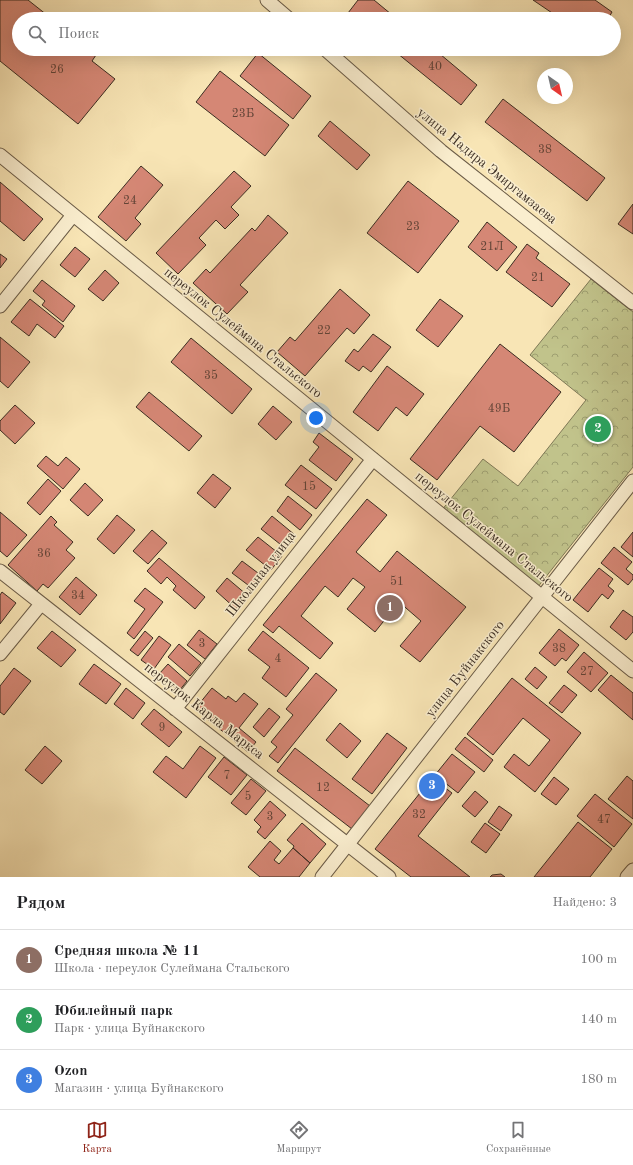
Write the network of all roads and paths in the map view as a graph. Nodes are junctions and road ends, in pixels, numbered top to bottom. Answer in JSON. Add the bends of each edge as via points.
{"nodes":[{"id":1,"x":266,"y":0,"type":"edge"},
{"id":2,"x":281,"y":12,"type":"edge"},
{"id":3,"x":333,"y":56,"type":"edge"},
{"id":4,"x":0,"y":156,"type":"edge"},
{"id":5,"x":73,"y":215,"type":"junction"},
{"id":6,"x":633,"y":303,"type":"edge"},
{"id":7,"x":0,"y":306,"type":"edge"},
{"id":8,"x":373,"y":459,"type":"junction"},
{"id":9,"x":633,"y":481,"type":"edge"},
{"id":10,"x":0,"y":571,"type":"edge"},
{"id":11,"x":542,"y":597,"type":"junction"},
{"id":12,"x":41,"y":604,"type":"junction"},
{"id":13,"x":0,"y":654,"type":"edge"},
{"id":14,"x":633,"y":671,"type":"edge"},
{"id":15,"x":175,"y":708,"type":"junction"},
{"id":16,"x":348,"y":845,"type":"junction"},
{"id":17,"x":633,"y":870,"type":"edge"},
{"id":18,"x":322,"y":877,"type":"edge"},
{"id":19,"x":389,"y":877,"type":"edge"},
{"id":20,"x":627,"y":877,"type":"edge"}],
"edges":[{"from":1,"to":2,"type":"street"},
{"from":3,"to":6,"type":"street","name":"улица Надира Эмиргамзаева","via":[[441,151]]},
{"from":4,"to":5,"type":"street","name":"переулок Сулеймана Стальского"},
{"from":5,"to":7,"type":"street"},
{"from":5,"to":8,"type":"street","name":"переулок Сулеймана Стальского"},
{"from":8,"to":11,"type":"street","name":"переулок Сулеймана Стальского"},
{"from":8,"to":15,"type":"street","name":"Школьная улица"},
{"from":9,"to":11,"type":"street","name":"улица Буйнакского"},
{"from":10,"to":12,"type":"street","name":"переулок Карла Маркса"},
{"from":11,"to":14,"type":"street","name":"переулок Сулеймана Стальского"},
{"from":11,"to":16,"type":"street","name":"улица Буйнакского"},
{"from":12,"to":13,"type":"street"},
{"from":12,"to":15,"type":"street","name":"переулок Карла Маркса"},
{"from":15,"to":16,"type":"street","name":"переулок Карла Маркса"},
{"from":16,"to":18,"type":"street","name":"улица Буйнакского"},
{"from":16,"to":19,"type":"street","name":"переулок Карла Маркса"},
{"from":17,"to":20,"type":"street"}]}
